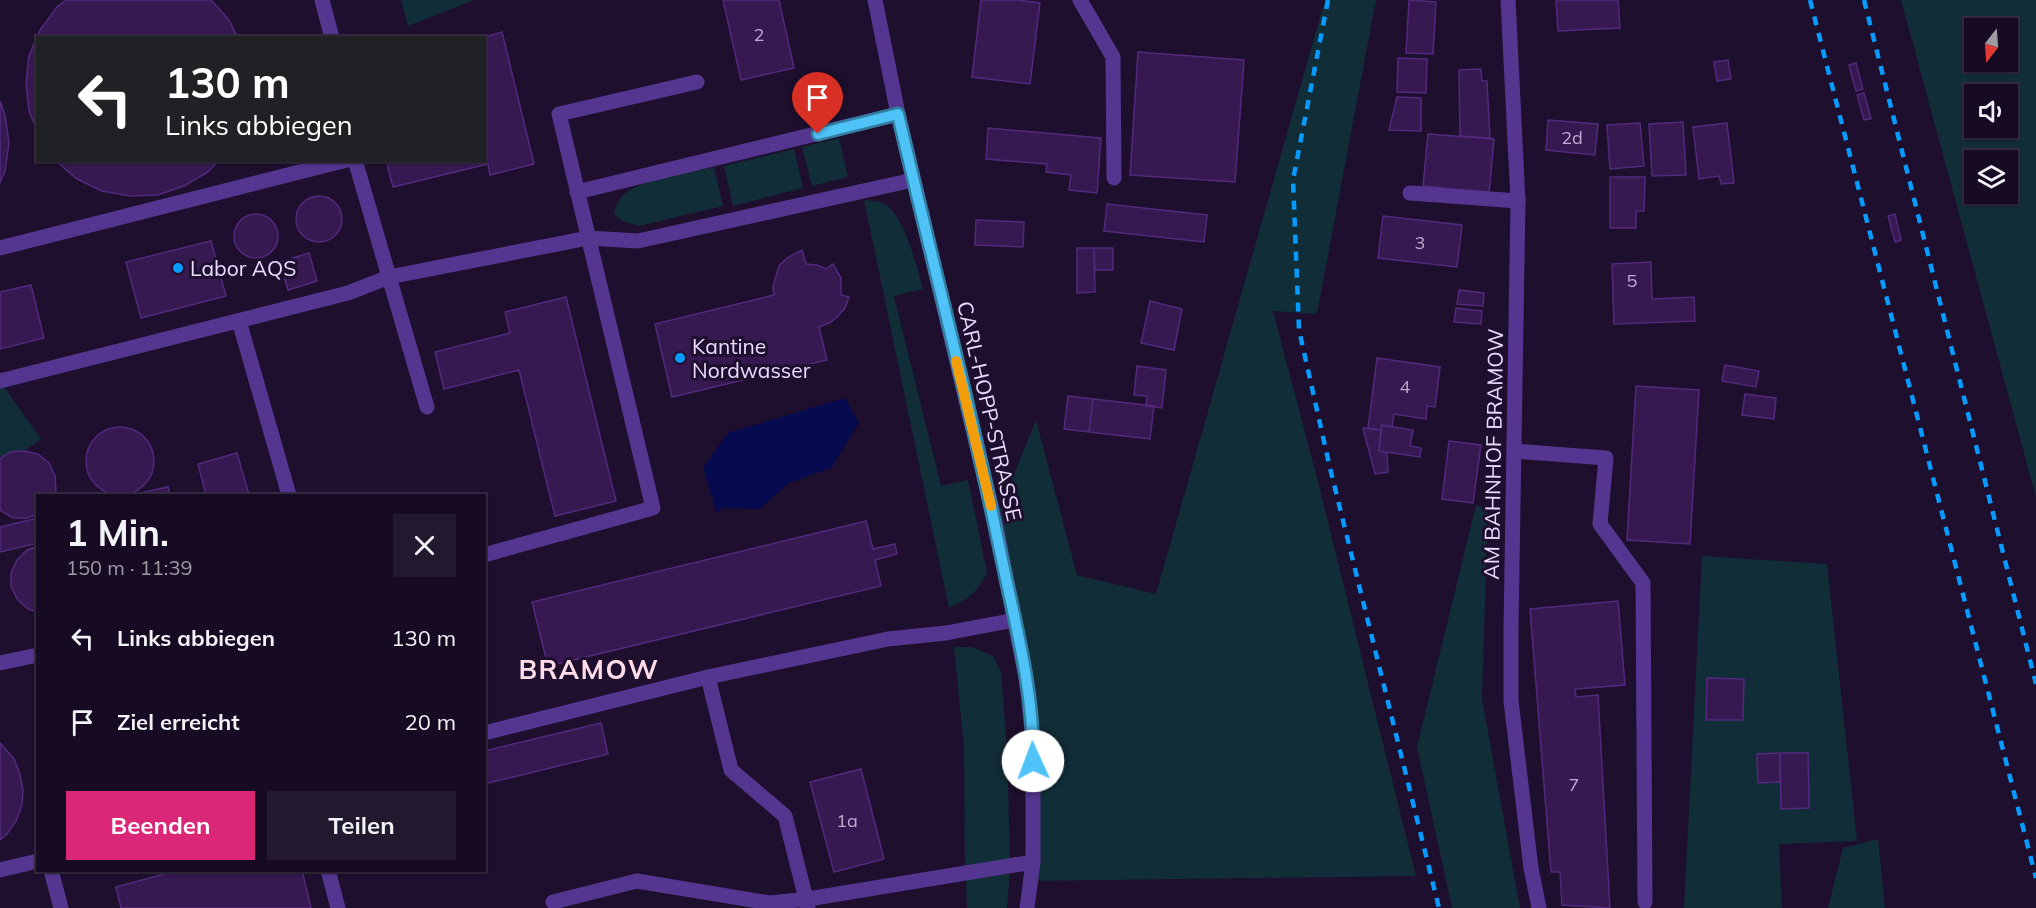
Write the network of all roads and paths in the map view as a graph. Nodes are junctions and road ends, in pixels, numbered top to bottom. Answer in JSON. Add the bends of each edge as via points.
{"nodes":[{"id":1,"x":322,"y":0,"type":"edge"},
{"id":2,"x":875,"y":0,"type":"edge"},
{"id":3,"x":1080,"y":0,"type":"edge"},
{"id":4,"x":1508,"y":0,"type":"edge"},
{"id":5,"x":331,"y":36,"type":"edge"},
{"id":6,"x":697,"y":82,"type":"dead end"},
{"id":7,"x":898,"y":114,"type":"junction"},
{"id":8,"x":339,"y":162,"type":"edge"},
{"id":9,"x":357,"y":162,"type":"edge"},
{"id":10,"x":1114,"y":178,"type":"dead end"},
{"id":11,"x":913,"y":180,"type":"junction"},
{"id":12,"x":577,"y":192,"type":"junction"},
{"id":13,"x":1410,"y":193,"type":"dead end"},
{"id":14,"x":1518,"y":201,"type":"junction"},
{"id":15,"x":588,"y":238,"type":"junction"},
{"id":16,"x":0,"y":248,"type":"edge"},
{"id":17,"x":389,"y":277,"type":"junction"},
{"id":18,"x":239,"y":321,"type":"junction"},
{"id":19,"x":0,"y":381,"type":"edge"},
{"id":20,"x":427,"y":408,"type":"dead end"},
{"id":21,"x":1514,"y":451,"type":"junction"},
{"id":22,"x":289,"y":494,"type":"edge"},
{"id":23,"x":486,"y":554,"type":"edge"},
{"id":24,"x":1015,"y":620,"type":"junction"},
{"id":25,"x":36,"y":655,"type":"edge"},
{"id":26,"x":0,"y":663,"type":"edge"},
{"id":27,"x":708,"y":677,"type":"junction"},
{"id":28,"x":486,"y":732,"type":"edge"},
{"id":29,"x":36,"y":861,"type":"edge"},
{"id":30,"x":1033,"y":862,"type":"junction"},
{"id":31,"x":0,"y":870,"type":"edge"},
{"id":32,"x":52,"y":872,"type":"edge"},
{"id":33,"x":329,"y":872,"type":"edge"},
{"id":34,"x":553,"y":902,"type":"dead end"},
{"id":35,"x":1645,"y":902,"type":"dead end"},
{"id":36,"x":808,"y":904,"type":"edge"},
{"id":37,"x":61,"y":908,"type":"edge"},
{"id":38,"x":338,"y":908,"type":"edge"},
{"id":39,"x":1027,"y":908,"type":"edge"},
{"id":40,"x":1539,"y":908,"type":"edge"}],
"edges":[{"from":1,"to":5,"type":"street"},
{"from":2,"to":7,"type":"street","name":"CARL-HOPP-STRASSE"},
{"from":3,"to":10,"type":"street","via":[[1113,57]]},
{"from":4,"to":14,"type":"street","name":"AM BAHNHOF BRAMOW"},
{"from":6,"to":12,"type":"street","via":[[559,114]]},
{"from":7,"to":11,"type":"street","name":"CARL-HOPP-STRASSE"},
{"from":7,"to":12,"type":"street"},
{"from":8,"to":16,"type":"street"},
{"from":9,"to":17,"type":"street"},
{"from":11,"to":15,"type":"street","via":[[638,241]]},
{"from":11,"to":24,"type":"street","name":"CARL-HOPP-STRASSE"},
{"from":12,"to":15,"type":"street"},
{"from":13,"to":14,"type":"street"},
{"from":14,"to":21,"type":"street","name":"AM BAHNHOF BRAMOW"},
{"from":15,"to":17,"type":"street"},
{"from":15,"to":23,"type":"street","via":[[653,508]]},
{"from":17,"to":18,"type":"street","via":[[348,293]]},
{"from":17,"to":20,"type":"street"},
{"from":18,"to":19,"type":"street"},
{"from":18,"to":22,"type":"street"},
{"from":21,"to":35,"type":"street","via":[[1606,458],[1600,524],[1643,583]]},
{"from":21,"to":40,"type":"street","name":"AM BAHNHOF BRAMOW","via":[[1511,701]]},
{"from":24,"to":27,"type":"street","via":[[888,639]]},
{"from":24,"to":30,"type":"street","name":"CARL-HOPP-STRASSE","via":[[1034,741]]},
{"from":25,"to":26,"type":"street"},
{"from":27,"to":28,"type":"street"},
{"from":27,"to":36,"type":"street","via":[[731,770],[785,816]]},
{"from":29,"to":31,"type":"street"},
{"from":30,"to":36,"type":"street"},
{"from":30,"to":39,"type":"street","name":"CARL-HOPP-STRASSE"},
{"from":32,"to":37,"type":"street"},
{"from":33,"to":38,"type":"street"},
{"from":34,"to":36,"type":"street","via":[[637,881],[770,903]]}]}
